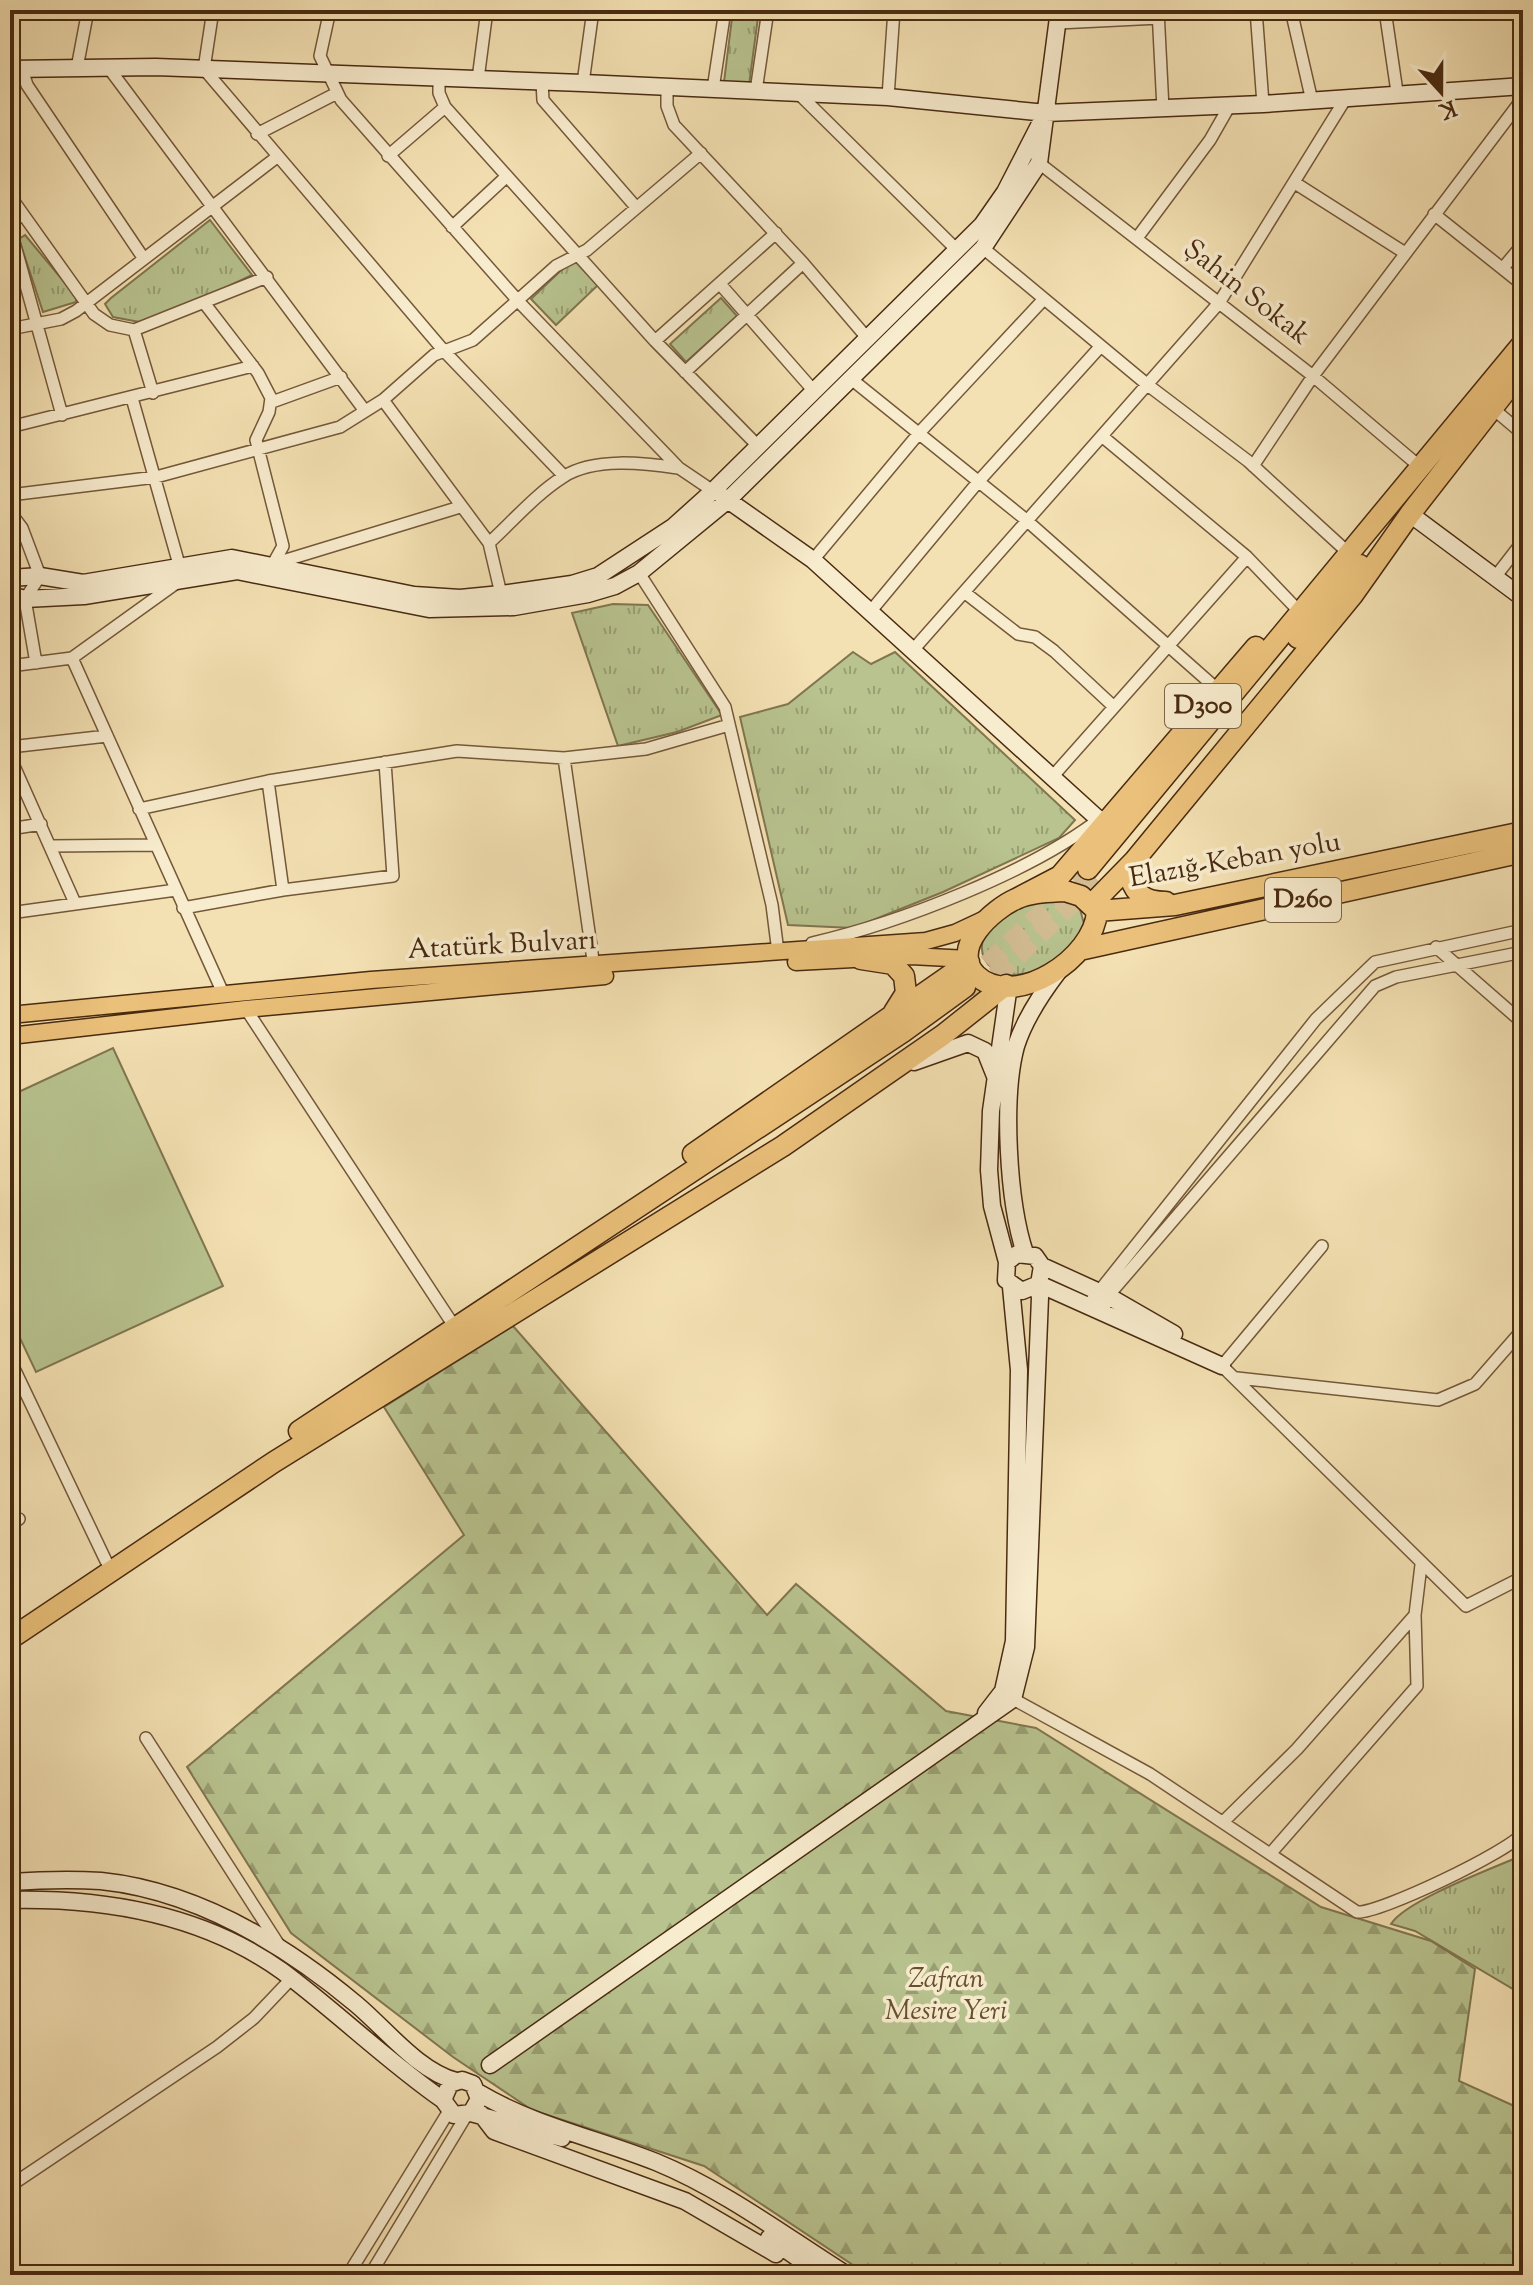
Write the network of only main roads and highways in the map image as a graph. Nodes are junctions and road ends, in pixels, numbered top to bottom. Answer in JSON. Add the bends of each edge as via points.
{"nodes":[{"id":1,"x":1058,"y":16,"type":"edge"},
{"id":2,"x":16,"y":69,"type":"edge"},
{"id":3,"x":1523,"y":86,"type":"edge"},
{"id":4,"x":1046,"y":113,"type":"junction"},
{"id":5,"x":1523,"y":343,"type":"edge"},
{"id":6,"x":1523,"y":369,"type":"edge"},
{"id":7,"x":713,"y":491,"type":"junction"},
{"id":8,"x":728,"y":500,"type":"junction"},
{"id":9,"x":1386,"y":507,"type":"junction"},
{"id":10,"x":1410,"y":514,"type":"junction"},
{"id":11,"x":180,"y":575,"type":"junction"},
{"id":12,"x":10,"y":578,"type":"edge"},
{"id":13,"x":18,"y":597,"type":"edge"},
{"id":14,"x":1523,"y":598,"type":"edge"},
{"id":15,"x":1102,"y":823,"type":"junction"},
{"id":16,"x":1523,"y":832,"type":"edge"},
{"id":17,"x":1523,"y":852,"type":"edge"},
{"id":18,"x":1128,"y":868,"type":"junction"},
{"id":19,"x":1016,"y":899,"type":"junction"},
{"id":20,"x":1190,"y":902,"type":"junction"},
{"id":21,"x":1094,"y":908,"type":"junction"},
{"id":22,"x":992,"y":915,"type":"junction"},
{"id":23,"x":1084,"y":949,"type":"junction"},
{"id":24,"x":861,"y":959,"type":"junction"},
{"id":25,"x":968,"y":961,"type":"junction"},
{"id":26,"x":1058,"y":971,"type":"junction"},
{"id":27,"x":1008,"y":985,"type":"junction"},
{"id":28,"x":10,"y":1015,"type":"edge"},
{"id":29,"x":893,"y":1015,"type":"junction"},
{"id":30,"x":10,"y":1036,"type":"edge"},
{"id":31,"x":879,"y":1078,"type":"junction"},
{"id":32,"x":996,"y":1081,"type":"junction"},
{"id":33,"x":1025,"y":1253,"type":"junction"},
{"id":34,"x":1007,"y":1262,"type":"junction"},
{"id":35,"x":1042,"y":1266,"type":"junction"},
{"id":36,"x":1038,"y":1285,"type":"junction"},
{"id":37,"x":1011,"y":1287,"type":"junction"},
{"id":38,"x":1099,"y":1300,"type":"junction"},
{"id":39,"x":454,"y":1326,"type":"junction"},
{"id":40,"x":471,"y":1340,"type":"junction"},
{"id":41,"x":1222,"y":1366,"type":"road end"},
{"id":42,"x":10,"y":1626,"type":"edge"},
{"id":43,"x":10,"y":1639,"type":"edge"},
{"id":44,"x":971,"y":1731,"type":"junction"},
{"id":45,"x":10,"y":1882,"type":"edge"},
{"id":46,"x":10,"y":1900,"type":"edge"},
{"id":47,"x":468,"y":2086,"type":"junction"},
{"id":48,"x":446,"y":2106,"type":"junction"},
{"id":49,"x":472,"y":2114,"type":"junction"},
{"id":50,"x":807,"y":2275,"type":"edge"},
{"id":51,"x":822,"y":2275,"type":"edge"},
{"id":52,"x":847,"y":2275,"type":"edge"}],
"edges":[{"from":1,"to":4,"type":"main road"},
{"from":2,"to":4,"type":"main road","via":[[204,69],[797,92]]},
{"from":3,"to":4,"type":"main road"},
{"from":4,"to":7,"type":"main road","via":[[1005,192],[958,251]]},
{"from":4,"to":8,"type":"main road","via":[[1039,163],[983,248]]},
{"from":5,"to":9,"type":"highway","number":"D300"},
{"from":6,"to":10,"type":"highway","number":"D300"},
{"from":7,"to":8,"type":"main road"},
{"from":7,"to":11,"type":"main road","via":[[673,527],[598,576],[572,584],[460,598],[414,595],[221,558]]},
{"from":8,"to":11,"type":"main road","via":[[639,573],[615,586],[514,607],[429,609],[237,571]]},
{"from":8,"to":15,"type":"main road","via":[[813,560]]},
{"from":9,"to":10,"type":"highway","via":[[1093,874],[1365,559]]},
{"from":9,"to":15,"type":"highway","number":"D300","via":[[1342,547]]},
{"from":10,"to":14,"type":"main road"},
{"from":10,"to":18,"type":"highway","number":"D300","via":[[1352,596]]},
{"from":11,"to":12,"type":"main road","via":[[83,583],[40,576]]},
{"from":11,"to":13,"type":"main road","via":[[84,596]]},
{"from":15,"to":19,"type":"highway","number":"D300","via":[[1060,876]]},
{"from":16,"to":20,"type":"highway","name":"Elazığ-Keban yolu","number":"D260"},
{"from":17,"to":23,"type":"highway","name":"Elazığ-Keban yolu","number":"D260"},
{"from":18,"to":20,"type":"highway","number":"D260","via":[[1132,887],[1142,897]]},
{"from":18,"to":21,"type":"highway","number":"D300"},
{"from":19,"to":21,"type":"highway","via":[[1065,891]]},
{"from":19,"to":22,"type":"highway"},
{"from":20,"to":21,"type":"highway","name":"Elazığ-Keban yolu","number":"D260"},
{"from":21,"to":23,"type":"highway"},
{"from":22,"to":25,"type":"highway","via":[[974,933]]},
{"from":22,"to":28,"type":"main road","name":"Atatürk Bulvarı","via":[[926,941],[223,993]]},
{"from":23,"to":26,"type":"highway"},
{"from":24,"to":25,"type":"main road","name":"Atatürk Bulvarı"},
{"from":24,"to":29,"type":"highway","via":[[893,964],[904,976],[906,993]]},
{"from":24,"to":30,"type":"main road","name":"Atatürk Bulvarı","via":[[725,966],[246,1009]]},
{"from":25,"to":27,"type":"highway","via":[[976,975]]},
{"from":25,"to":29,"type":"highway"},
{"from":26,"to":27,"type":"highway"},
{"from":26,"to":33,"type":"main road","via":[[1017,1045],[1009,1092],[1012,1185]]},
{"from":27,"to":31,"type":"highway"},
{"from":27,"to":32,"type":"main road"},
{"from":29,"to":39,"type":"highway"},
{"from":31,"to":32,"type":"main road","via":[[968,1043],[985,1051]]},
{"from":31,"to":40,"type":"highway","via":[[783,1146]]},
{"from":32,"to":34,"type":"main road","via":[[989,1170]]},
{"from":33,"to":34,"type":"main road"},
{"from":33,"to":35,"type":"main road"},
{"from":34,"to":37,"type":"main road","via":[[1004,1274]]},
{"from":35,"to":36,"type":"main road"},
{"from":35,"to":38,"type":"main road"},
{"from":36,"to":37,"type":"main road","via":[[1022,1291]]},
{"from":36,"to":38,"type":"main road"},
{"from":36,"to":44,"type":"main road","via":[[1026,1647],[1013,1699]]},
{"from":37,"to":44,"type":"main road","via":[[1019,1370],[1014,1641],[1003,1691]]},
{"from":38,"to":41,"type":"main road","via":[[1144,1314]]},
{"from":39,"to":40,"type":"highway","via":[[969,992]]},
{"from":39,"to":42,"type":"highway"},
{"from":40,"to":43,"type":"highway","via":[[274,1462]]},
{"from":44,"to":47,"type":"main road","via":[[490,2065]]},
{"from":45,"to":47,"type":"main road","via":[[102,1881],[139,1888],[235,1922],[279,1945],[345,1995],[437,2076]]},
{"from":46,"to":48,"type":"main road","via":[[74,1901],[155,1912],[235,1943],[291,1979]]},
{"from":47,"to":48,"type":"main road","via":[[446,2088]]},
{"from":47,"to":49,"type":"main road","via":[[478,2105]]},
{"from":47,"to":52,"type":"main road","via":[[517,2111],[709,2187]]},
{"from":48,"to":49,"type":"main road"},
{"from":49,"to":50,"type":"main road","via":[[494,2131],[685,2201]]},
{"from":49,"to":51,"type":"main road","via":[[596,2148],[665,2176]]}]}
